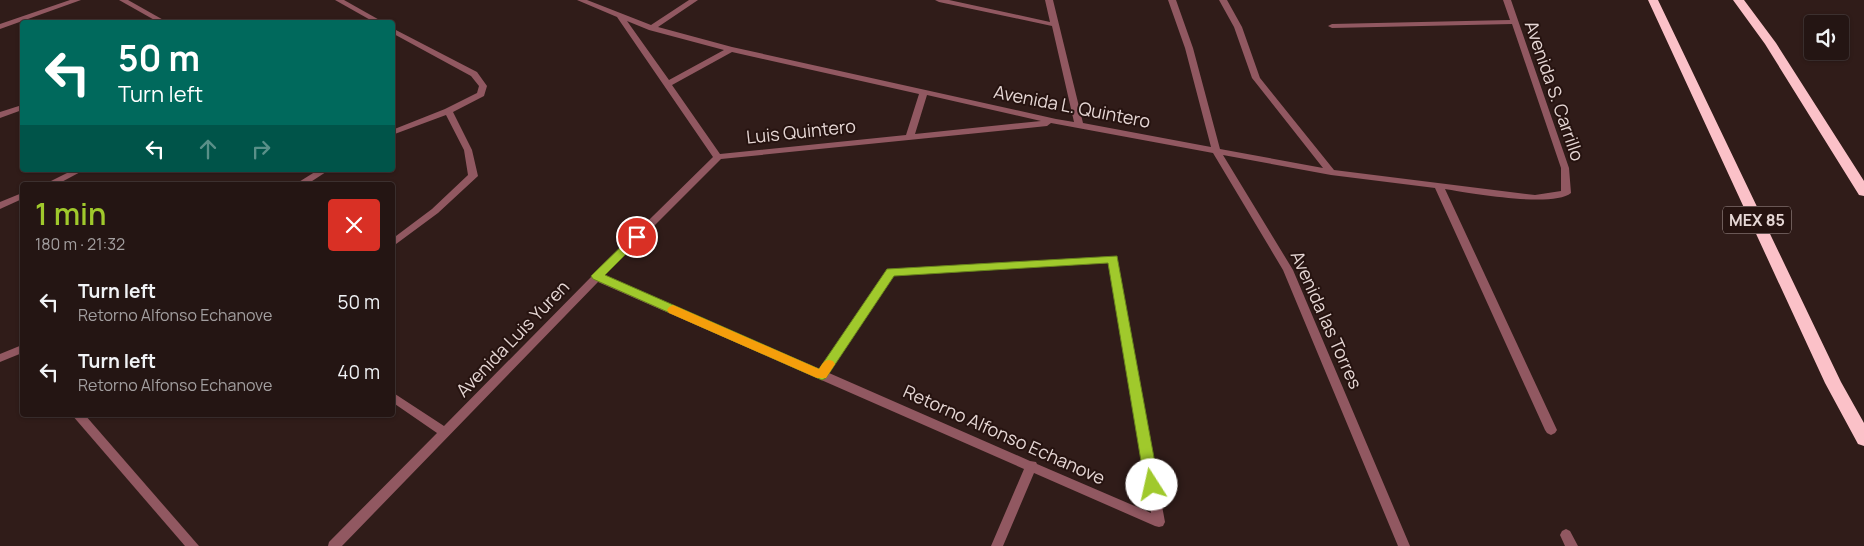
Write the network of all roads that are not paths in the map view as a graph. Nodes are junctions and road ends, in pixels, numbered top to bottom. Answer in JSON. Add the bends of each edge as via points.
{"nodes":[{"id":1,"x":77,"y":0,"type":"edge"},
{"id":2,"x":123,"y":0,"type":"edge"},
{"id":3,"x":339,"y":0,"type":"edge"},
{"id":4,"x":580,"y":0,"type":"edge"},
{"id":5,"x":694,"y":0,"type":"edge"},
{"id":6,"x":939,"y":0,"type":"edge"},
{"id":7,"x":1048,"y":0,"type":"edge"},
{"id":8,"x":1172,"y":0,"type":"edge"},
{"id":9,"x":1224,"y":0,"type":"edge"},
{"id":10,"x":1507,"y":0,"type":"edge"},
{"id":11,"x":1654,"y":0,"type":"edge"},
{"id":12,"x":1738,"y":0,"type":"edge"},
{"id":13,"x":620,"y":17,"type":"junction"},
{"id":14,"x":159,"y":20,"type":"edge"},
{"id":15,"x":374,"y":20,"type":"edge"},
{"id":16,"x":1514,"y":22,"type":"junction"},
{"id":17,"x":1056,"y":25,"type":"junction"},
{"id":18,"x":1332,"y":26,"type":"dead end"},
{"id":19,"x":0,"y":27,"type":"edge"},
{"id":20,"x":652,"y":28,"type":"junction"},
{"id":21,"x":395,"y":32,"type":"edge"},
{"id":22,"x":731,"y":49,"type":"junction"},
{"id":23,"x":668,"y":84,"type":"junction"},
{"id":24,"x":924,"y":94,"type":"junction"},
{"id":25,"x":20,"y":108,"type":"edge"},
{"id":26,"x":448,"y":111,"type":"junction"},
{"id":27,"x":0,"y":114,"type":"edge"},
{"id":28,"x":1056,"y":122,"type":"junction"},
{"id":29,"x":1079,"y":125,"type":"junction"},
{"id":30,"x":395,"y":132,"type":"edge"},
{"id":31,"x":910,"y":137,"type":"junction"},
{"id":32,"x":1216,"y":150,"type":"junction"},
{"id":33,"x":718,"y":157,"type":"junction"},
{"id":34,"x":76,"y":172,"type":"edge"},
{"id":35,"x":322,"y":172,"type":"edge"},
{"id":36,"x":1331,"y":172,"type":"junction"},
{"id":37,"x":54,"y":182,"type":"edge"},
{"id":38,"x":304,"y":182,"type":"edge"},
{"id":39,"x":1438,"y":187,"type":"junction"},
{"id":40,"x":1864,"y":192,"type":"edge"},
{"id":41,"x":1566,"y":193,"type":"joint"},
{"id":42,"x":20,"y":197,"type":"edge"},
{"id":43,"x":0,"y":206,"type":"edge"},
{"id":44,"x":395,"y":242,"type":"edge"},
{"id":45,"x":597,"y":276,"type":"junction"},
{"id":46,"x":20,"y":350,"type":"edge"},
{"id":47,"x":0,"y":358,"type":"edge"},
{"id":48,"x":822,"y":375,"type":"junction"},
{"id":49,"x":395,"y":398,"type":"edge"},
{"id":50,"x":80,"y":417,"type":"edge"},
{"id":51,"x":1551,"y":430,"type":"dead end"},
{"id":52,"x":446,"y":434,"type":"junction"},
{"id":53,"x":1864,"y":439,"type":"edge"},
{"id":54,"x":1032,"y":466,"type":"junction"},
{"id":55,"x":339,"y":545,"type":"edge"},
{"id":56,"x":193,"y":546,"type":"edge"},
{"id":57,"x":996,"y":546,"type":"edge"},
{"id":58,"x":1404,"y":546,"type":"edge"}],
"edges":[{"from":1,"to":19,"type":"street"},
{"from":2,"to":14,"type":"street"},
{"from":3,"to":15,"type":"street"},
{"from":4,"to":13,"type":"street","name":"Avenida L. Quintero"},
{"from":5,"to":20,"type":"street"},
{"from":6,"to":17,"type":"street"},
{"from":7,"to":17,"type":"street"},
{"from":8,"to":32,"type":"street","name":"Avenida las Torres","via":[[1189,48]]},
{"from":9,"to":36,"type":"street","via":[[1238,26],[1256,78]]},
{"from":10,"to":16,"type":"street","name":"Avenida S. Carrillo"},
{"from":11,"to":53,"type":"highway","number":"MEX 85","via":[[1833,383]]},
{"from":12,"to":40,"type":"highway","via":[[1770,43]]},
{"from":13,"to":20,"type":"street","name":"Avenida L. Quintero"},
{"from":13,"to":23,"type":"street"},
{"from":16,"to":18,"type":"street"},
{"from":16,"to":41,"type":"street","name":"Avenida S. Carrillo","via":[[1565,168]]},
{"from":17,"to":29,"type":"street"},
{"from":20,"to":22,"type":"street","name":"Avenida L. Quintero"},
{"from":21,"to":26,"type":"street","via":[[474,74],[483,86],[481,94]]},
{"from":22,"to":23,"type":"street"},
{"from":22,"to":24,"type":"street","name":"Avenida L. Quintero"},
{"from":23,"to":33,"type":"street"},
{"from":24,"to":28,"type":"street","name":"Avenida L. Quintero"},
{"from":24,"to":31,"type":"street"},
{"from":25,"to":27,"type":"street"},
{"from":26,"to":30,"type":"street"},
{"from":26,"to":44,"type":"street","via":[[468,150],[473,176]]},
{"from":28,"to":29,"type":"street","name":"Avenida L. Quintero"},
{"from":28,"to":31,"type":"street","name":"Luis Quintero"},
{"from":29,"to":32,"type":"street","name":"Avenida L. Quintero"},
{"from":31,"to":33,"type":"street","name":"Luis Quintero"},
{"from":32,"to":36,"type":"street","name":"Avenida L. Quintero"},
{"from":32,"to":58,"type":"street","name":"Avenida las Torres","via":[[1288,270]]},
{"from":33,"to":45,"type":"street","name":"Avenida Luis Yuren"},
{"from":34,"to":37,"type":"street"},
{"from":35,"to":38,"type":"street"},
{"from":36,"to":39,"type":"street","name":"Avenida L. Quintero"},
{"from":39,"to":41,"type":"street","name":"Avenida L. Quintero","via":[[1535,198]]},
{"from":39,"to":51,"type":"street"},
{"from":42,"to":43,"type":"street"},
{"from":45,"to":48,"type":"street","name":"Retorno Alfonso Echanove"},
{"from":45,"to":52,"type":"street","name":"Avenida Luis Yuren"},
{"from":46,"to":47,"type":"street"},
{"from":48,"to":54,"type":"street","name":"Retorno Alfonso Echanove"},
{"from":48,"to":54,"type":"street","name":"Retorno Alfonso Echanove","via":[[891,272],[1113,259],[1159,522]]},
{"from":49,"to":52,"type":"street"},
{"from":50,"to":56,"type":"street"},
{"from":52,"to":55,"type":"street","name":"Avenida Luis Yuren"},
{"from":54,"to":57,"type":"street"}]}
